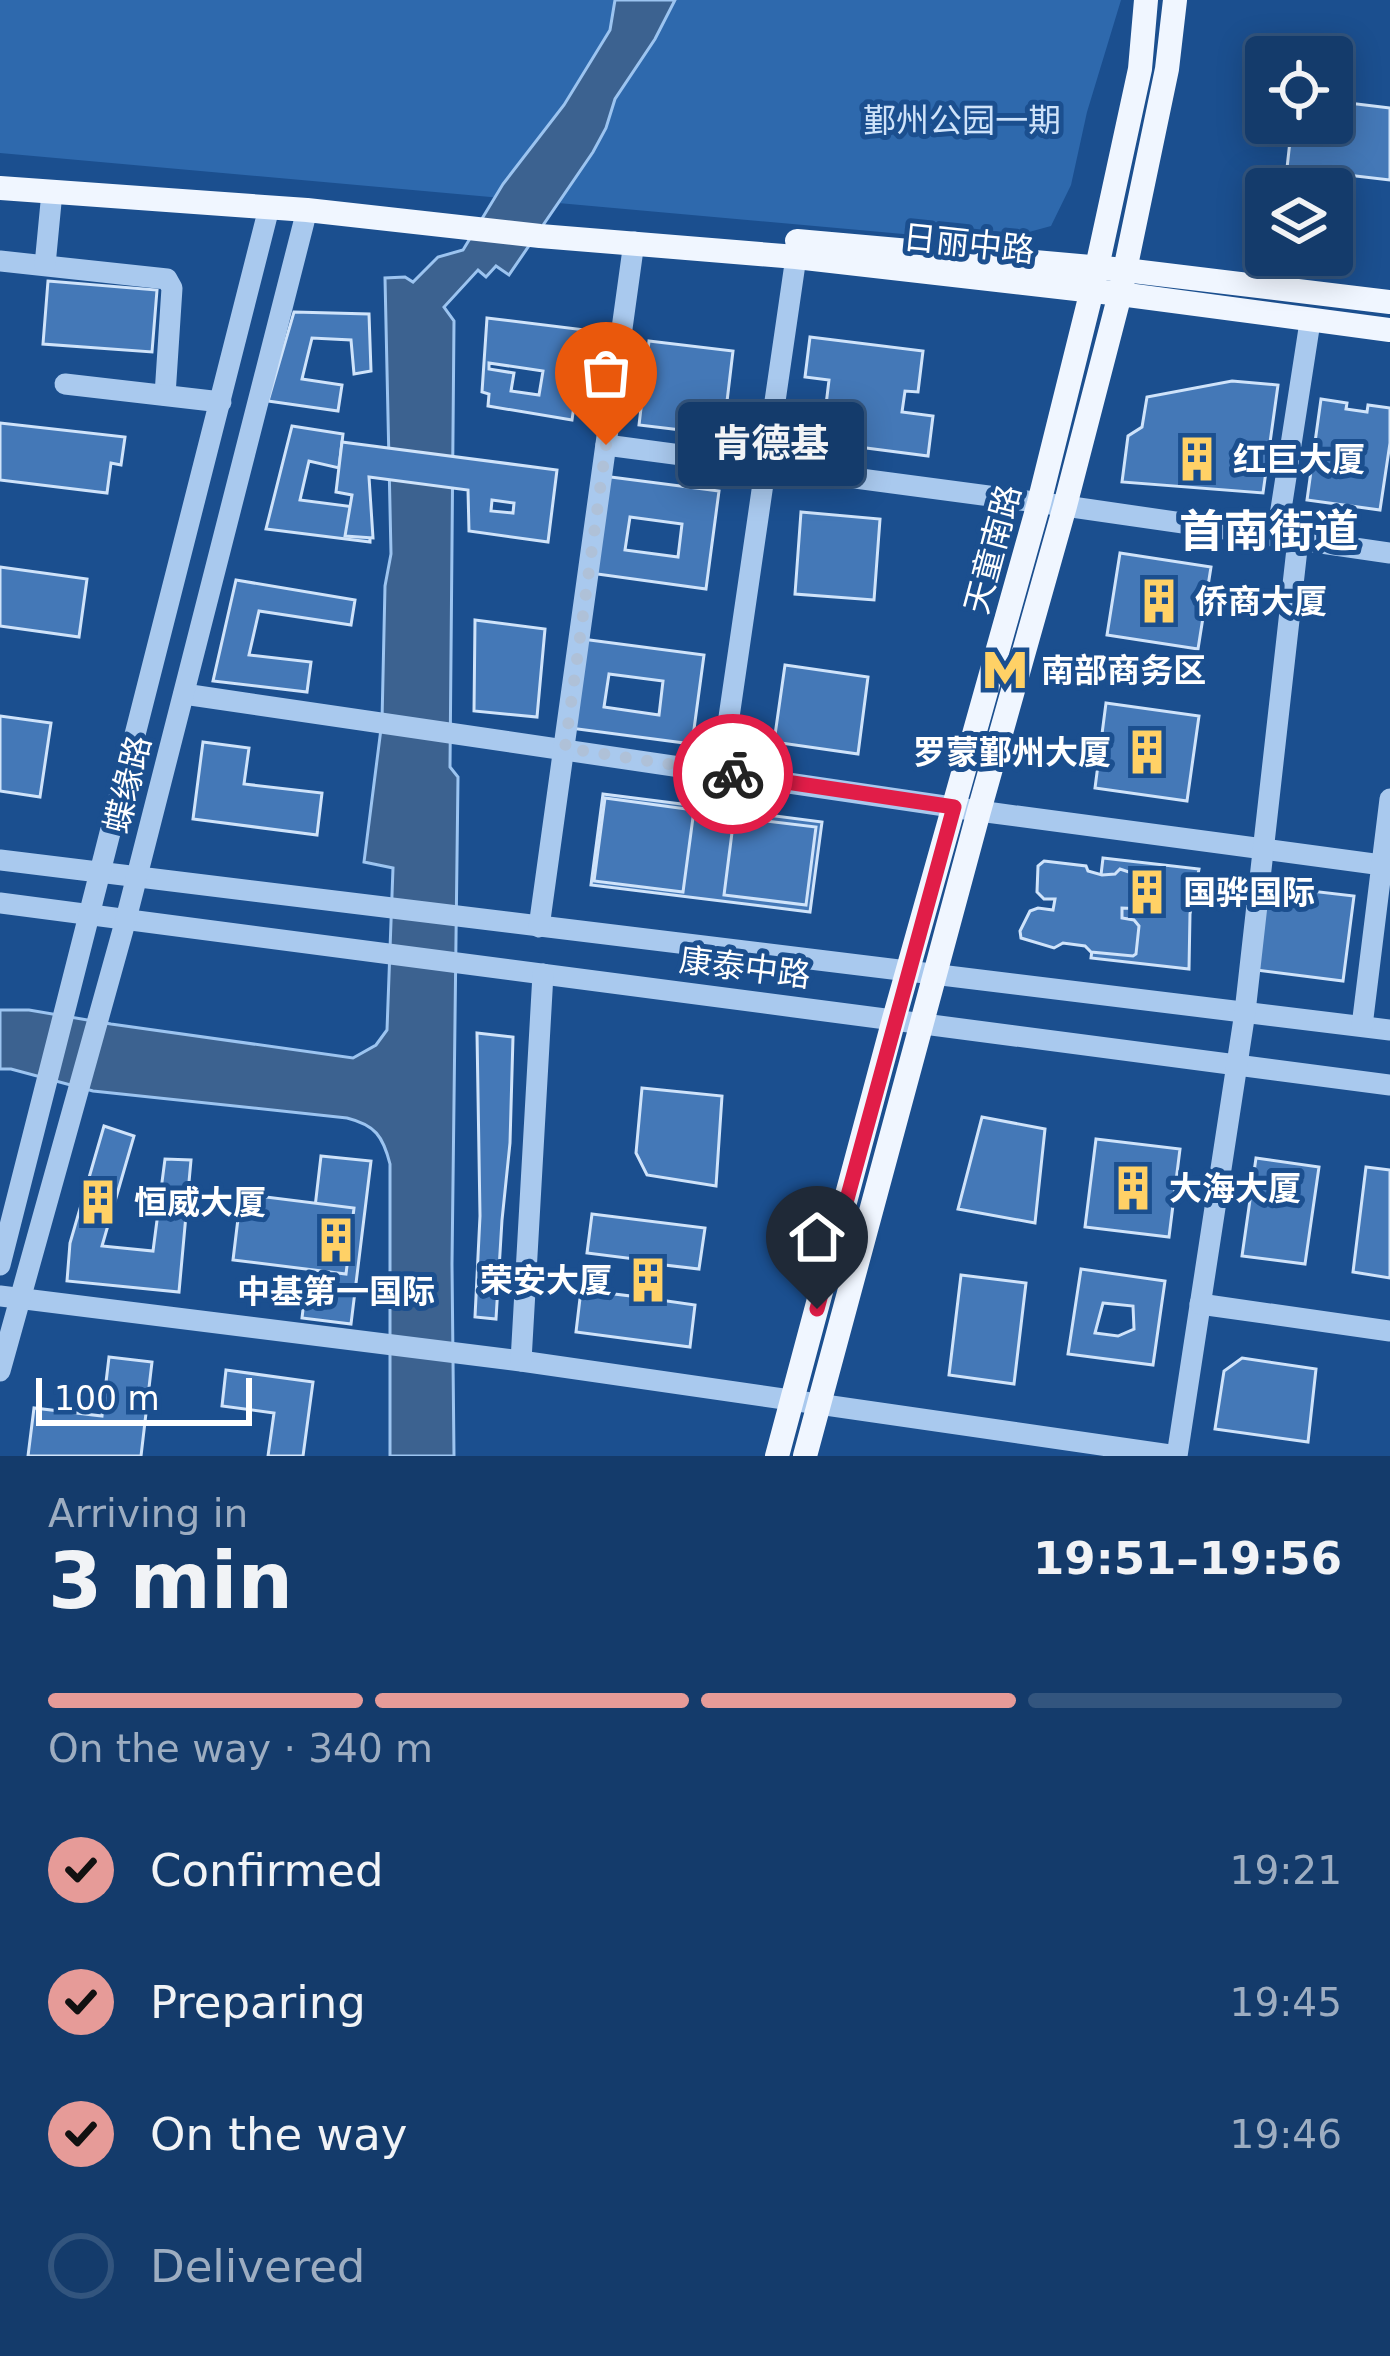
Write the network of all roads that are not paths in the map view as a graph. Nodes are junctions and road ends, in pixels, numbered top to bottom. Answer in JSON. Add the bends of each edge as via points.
{"nodes":[{"id":1,"x":1146,"y":0,"type":"edge"},
{"id":2,"x":1175,"y":0,"type":"edge"},
{"id":3,"x":0,"y":173,"type":"edge"},
{"id":4,"x":0,"y":188,"type":"edge"},
{"id":5,"x":52,"y":192,"type":"junction"},
{"id":6,"x":272,"y":201,"type":"junction"},
{"id":7,"x":307,"y":210,"type":"junction"},
{"id":8,"x":467,"y":221,"type":"junction"},
{"id":9,"x":545,"y":228,"type":"junction"},
{"id":10,"x":634,"y":242,"type":"junction"},
{"id":11,"x":796,"y":257,"type":"junction"},
{"id":12,"x":0,"y":261,"type":"edge"},
{"id":13,"x":45,"y":265,"type":"junction"},
{"id":14,"x":1095,"y":279,"type":"junction"},
{"id":15,"x":1123,"y":282,"type":"junction"},
{"id":16,"x":1390,"y":302,"type":"edge"},
{"id":17,"x":1310,"y":322,"type":"junction"},
{"id":18,"x":1390,"y":331,"type":"edge"},
{"id":19,"x":65,"y":384,"type":"dead end"},
{"id":20,"x":165,"y":395,"type":"junction"},
{"id":21,"x":220,"y":402,"type":"junction"},
{"id":22,"x":606,"y":445,"type":"junction"},
{"id":23,"x":765,"y":466,"type":"junction"},
{"id":24,"x":1039,"y":503,"type":"junction"},
{"id":25,"x":1066,"y":506,"type":"junction"},
{"id":26,"x":1287,"y":538,"type":"junction"},
{"id":27,"x":1390,"y":553,"type":"edge"},
{"id":28,"x":184,"y":694,"type":"junction"},
{"id":29,"x":565,"y":748,"type":"junction"},
{"id":30,"x":721,"y":772,"type":"junction"},
{"id":31,"x":1390,"y":799,"type":"edge"},
{"id":32,"x":966,"y":809,"type":"junction"},
{"id":33,"x":1263,"y":849,"type":"junction"},
{"id":34,"x":0,"y":860,"type":"edge"},
{"id":35,"x":1385,"y":866,"type":"edge"},
{"id":36,"x":102,"y":872,"type":"junction"},
{"id":37,"x":138,"y":876,"type":"junction"},
{"id":38,"x":0,"y":903,"type":"edge"},
{"id":39,"x":91,"y":915,"type":"junction"},
{"id":40,"x":127,"y":920,"type":"junction"},
{"id":41,"x":538,"y":927,"type":"junction"},
{"id":42,"x":908,"y":971,"type":"junction"},
{"id":43,"x":543,"y":974,"type":"junction"},
{"id":44,"x":936,"y":975,"type":"junction"},
{"id":45,"x":1244,"y":1012,"type":"junction"},
{"id":46,"x":894,"y":1019,"type":"junction"},
{"id":47,"x":923,"y":1023,"type":"junction"},
{"id":48,"x":1362,"y":1026,"type":"junction"},
{"id":49,"x":1390,"y":1030,"type":"edge"},
{"id":50,"x":1237,"y":1064,"type":"junction"},
{"id":51,"x":1390,"y":1084,"type":"edge"},
{"id":52,"x":0,"y":1265,"type":"edge"},
{"id":53,"x":10,"y":1298,"type":"edge"},
{"id":54,"x":1200,"y":1304,"type":"junction"},
{"id":55,"x":1390,"y":1331,"type":"edge"},
{"id":56,"x":521,"y":1360,"type":"junction"},
{"id":57,"x":0,"y":1370,"type":"edge"},
{"id":58,"x":792,"y":1400,"type":"junction"},
{"id":59,"x":819,"y":1405,"type":"junction"},
{"id":60,"x":777,"y":1456,"type":"edge"},
{"id":61,"x":805,"y":1456,"type":"edge"}],
"edges":[{"from":1,"to":14,"type":"main road","name":"天童南路","via":[[1140,69]]},
{"from":2,"to":15,"type":"main road","name":"天童南路"},
{"from":3,"to":6,"type":"main road"},
{"from":4,"to":5,"type":"main road"},
{"from":5,"to":6,"type":"main road"},
{"from":5,"to":13,"type":"street"},
{"from":6,"to":7,"type":"main road"},
{"from":6,"to":8,"type":"main road"},
{"from":6,"to":21,"type":"street","name":"蝶缘路"},
{"from":7,"to":8,"type":"main road"},
{"from":7,"to":28,"type":"street","name":"蝶缘路"},
{"from":8,"to":9,"type":"main road"},
{"from":9,"to":10,"type":"main road","name":"日丽中路"},
{"from":9,"to":14,"type":"main road","name":"日丽中路"},
{"from":10,"to":11,"type":"main road","name":"日丽中路"},
{"from":10,"to":22,"type":"street"},
{"from":11,"to":14,"type":"main road","name":"日丽中路"},
{"from":11,"to":23,"type":"street"},
{"from":12,"to":13,"type":"street"},
{"from":13,"to":20,"type":"street","via":[[167,279]]},
{"from":14,"to":15,"type":"main road","name":"日丽中路"},
{"from":14,"to":24,"type":"main road","name":"天童南路"},
{"from":15,"to":16,"type":"main road","name":"日丽中路"},
{"from":15,"to":17,"type":"main road","name":"日丽中路"},
{"from":15,"to":25,"type":"main road","name":"天童南路"},
{"from":17,"to":18,"type":"main road","name":"日丽中路"},
{"from":17,"to":26,"type":"street"},
{"from":19,"to":20,"type":"street"},
{"from":20,"to":21,"type":"street"},
{"from":21,"to":36,"type":"street","name":"蝶缘路"},
{"from":22,"to":23,"type":"street"},
{"from":22,"to":29,"type":"street"},
{"from":23,"to":24,"type":"street"},
{"from":23,"to":30,"type":"street"},
{"from":24,"to":25,"type":"street"},
{"from":24,"to":32,"type":"main road","name":"天童南路"},
{"from":25,"to":26,"type":"street"},
{"from":25,"to":32,"type":"main road","name":"天童南路"},
{"from":26,"to":27,"type":"street"},
{"from":26,"to":33,"type":"street"},
{"from":28,"to":29,"type":"street"},
{"from":28,"to":37,"type":"street","name":"蝶缘路"},
{"from":29,"to":30,"type":"street"},
{"from":29,"to":41,"type":"street"},
{"from":30,"to":32,"type":"street"},
{"from":31,"to":35,"type":"street"},
{"from":32,"to":33,"type":"street"},
{"from":32,"to":42,"type":"main road","name":"天童南路"},
{"from":32,"to":44,"type":"main road","name":"天童南路"},
{"from":33,"to":35,"type":"street"},
{"from":33,"to":45,"type":"street"},
{"from":34,"to":36,"type":"street","name":"康泰中路"},
{"from":35,"to":48,"type":"street"},
{"from":36,"to":37,"type":"street","name":"康泰中路"},
{"from":36,"to":39,"type":"street","name":"蝶缘路"},
{"from":37,"to":40,"type":"street","name":"蝶缘路"},
{"from":37,"to":41,"type":"street","name":"康泰中路"},
{"from":38,"to":39,"type":"street","name":"康泰中路"},
{"from":39,"to":40,"type":"street","name":"康泰中路"},
{"from":39,"to":52,"type":"street","name":"蝶缘路"},
{"from":40,"to":43,"type":"street","name":"康泰中路"},
{"from":40,"to":53,"type":"street","name":"蝶缘路"},
{"from":41,"to":42,"type":"street","name":"康泰中路"},
{"from":42,"to":44,"type":"street","name":"康泰中路"},
{"from":42,"to":46,"type":"main road","name":"天童南路"},
{"from":43,"to":46,"type":"street","name":"康泰中路"},
{"from":43,"to":56,"type":"street"},
{"from":44,"to":45,"type":"street","name":"康泰中路"},
{"from":44,"to":47,"type":"main road","name":"天童南路"},
{"from":45,"to":48,"type":"street","name":"康泰中路"},
{"from":45,"to":50,"type":"street"},
{"from":46,"to":47,"type":"street","name":"康泰中路"},
{"from":46,"to":58,"type":"main road","name":"天童南路"},
{"from":47,"to":50,"type":"street","name":"康泰中路"},
{"from":47,"to":59,"type":"main road","name":"天童南路"},
{"from":48,"to":49,"type":"street","name":"康泰中路"},
{"from":50,"to":51,"type":"street","name":"康泰中路"},
{"from":50,"to":54,"type":"street"},
{"from":53,"to":56,"type":"street"},
{"from":53,"to":57,"type":"street","name":"蝶缘路"},
{"from":54,"to":55,"type":"street"},
{"from":54,"to":59,"type":"street","via":[[1177,1456]]},
{"from":56,"to":58,"type":"street"},
{"from":58,"to":59,"type":"street"},
{"from":58,"to":60,"type":"main road","name":"天童南路"},
{"from":59,"to":61,"type":"main road","name":"天童南路"}]}
